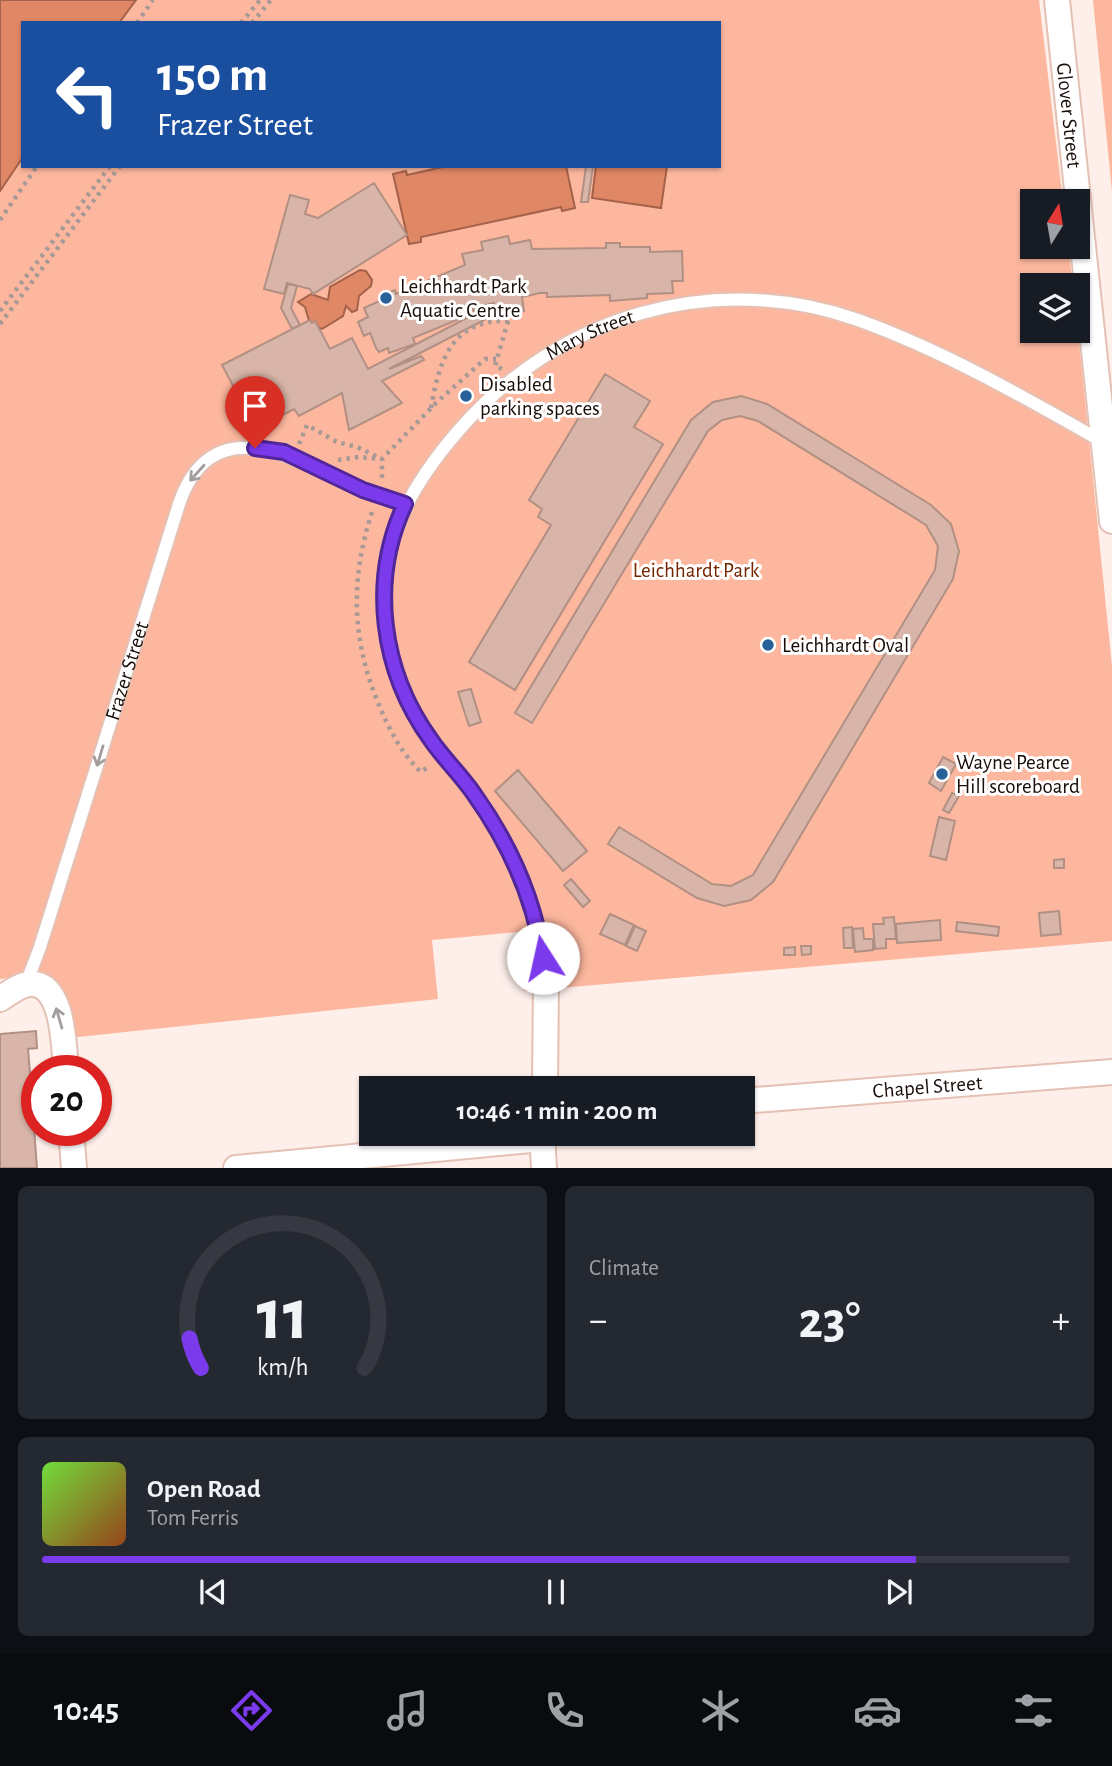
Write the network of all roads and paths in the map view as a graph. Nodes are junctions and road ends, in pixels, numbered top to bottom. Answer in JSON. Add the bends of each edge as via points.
{"nodes":[{"id":1,"x":153,"y":0,"type":"edge"},
{"id":2,"x":260,"y":0,"type":"edge"},
{"id":3,"x":271,"y":0,"type":"edge"},
{"id":4,"x":1057,"y":0,"type":"edge"},
{"id":5,"x":138,"y":21,"type":"edge"},
{"id":6,"x":243,"y":21,"type":"edge"},
{"id":7,"x":254,"y":21,"type":"edge"},
{"id":8,"x":36,"y":168,"type":"edge"},
{"id":9,"x":108,"y":168,"type":"edge"},
{"id":10,"x":118,"y":168,"type":"edge"},
{"id":11,"x":0,"y":220,"type":"edge"},
{"id":12,"x":0,"y":312,"type":"edge"},
{"id":13,"x":510,"y":314,"type":"dead end"},
{"id":14,"x":508,"y":321,"type":"junction"},
{"id":15,"x":0,"y":324,"type":"edge"},
{"id":16,"x":496,"y":359,"type":"junction"},
{"id":17,"x":516,"y":375,"type":"junction"},
{"id":18,"x":431,"y":408,"type":"junction"},
{"id":19,"x":1103,"y":442,"type":"junction"},
{"id":20,"x":297,"y":447,"type":"dead end"},
{"id":21,"x":382,"y":459,"type":"junction"},
{"id":22,"x":382,"y":478,"type":"dead end"},
{"id":23,"x":405,"y":504,"type":"junction"},
{"id":24,"x":1112,"y":521,"type":"edge"},
{"id":25,"x":546,"y":982,"type":"joint"},
{"id":26,"x":26,"y":984,"type":"junction"},
{"id":27,"x":0,"y":999,"type":"edge"},
{"id":28,"x":64,"y":1055,"type":"edge"},
{"id":29,"x":1112,"y":1072,"type":"edge"},
{"id":30,"x":545,"y":1076,"type":"edge"},
{"id":31,"x":755,"y":1100,"type":"edge"},
{"id":32,"x":72,"y":1146,"type":"edge"},
{"id":33,"x":450,"y":1146,"type":"edge"},
{"id":34,"x":543,"y":1146,"type":"edge"},
{"id":35,"x":74,"y":1167,"type":"edge"},
{"id":36,"x":236,"y":1167,"type":"edge"},
{"id":37,"x":544,"y":1167,"type":"edge"}],
"edges":[{"from":1,"to":5,"type":"path"},
{"from":2,"to":6,"type":"path"},
{"from":3,"to":7,"type":"path"},
{"from":4,"to":19,"type":"street","name":"Glover Street"},
{"from":8,"to":11,"type":"path"},
{"from":9,"to":12,"type":"path"},
{"from":10,"to":15,"type":"path"},
{"from":13,"to":14,"type":"path"},
{"from":14,"to":16,"type":"path"},
{"from":14,"to":18,"type":"path","via":[[472,329],[453,341],[438,372]]},
{"from":16,"to":17,"type":"path","via":[[495,366]]},
{"from":16,"to":18,"type":"path","via":[[485,359]]},
{"from":17,"to":19,"type":"lane","name":"Mary Street","via":[[557,346],[625,317],[684,303],[767,302],[855,319],[900,337],[1009,388]]},
{"from":17,"to":23,"type":"lane","name":"Mary Street","via":[[447,443]]},
{"from":18,"to":21,"type":"path"},
{"from":19,"to":24,"type":"street","name":"Glover Street"},
{"from":20,"to":21,"type":"path","via":[[307,425]]},
{"from":21,"to":22,"type":"path"},
{"from":23,"to":25,"type":"lane","name":"Mary Street","via":[[390,544],[383,594],[392,661],[429,738],[473,792],[510,854],[533,906]]},
{"from":23,"to":26,"type":"lane","name":"Frazer Street","one_way":true,"via":[[270,449],[225,453],[190,479]]},
{"from":25,"to":30,"type":"street","name":"Mary Street"},
{"from":26,"to":27,"type":"street"},
{"from":28,"to":26,"type":"street","one_way":true,"via":[[58,1010],[49,992],[38,984]]},
{"from":29,"to":31,"type":"street","name":"Chapel Street"},
{"from":32,"to":35,"type":"street"},
{"from":33,"to":36,"type":"street"},
{"from":34,"to":37,"type":"street"}]}
